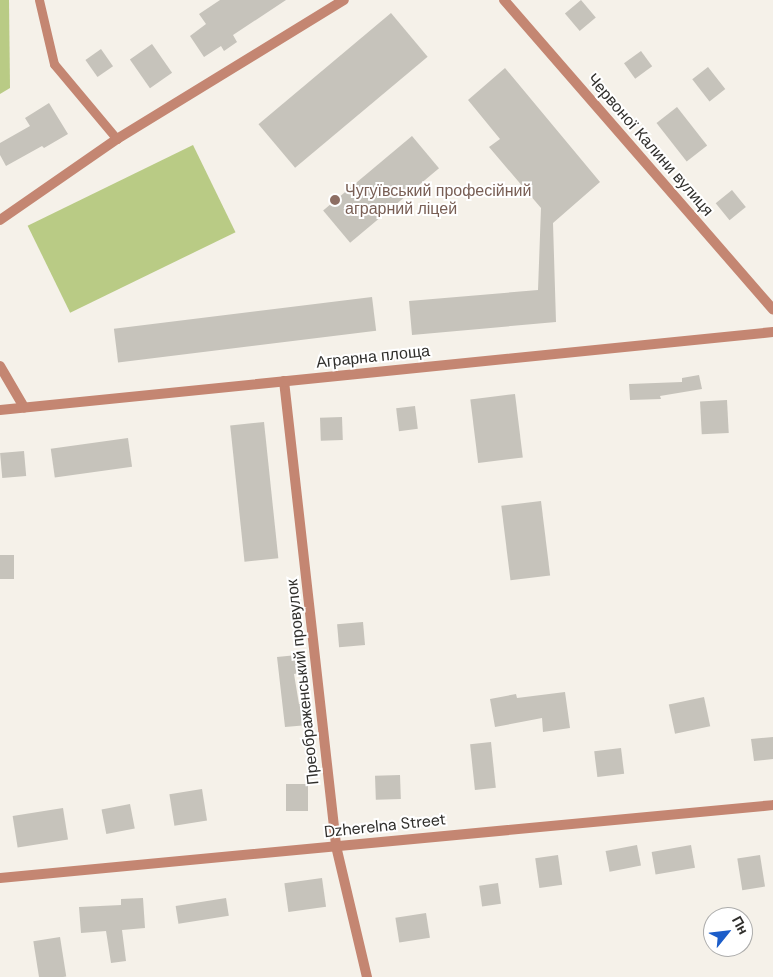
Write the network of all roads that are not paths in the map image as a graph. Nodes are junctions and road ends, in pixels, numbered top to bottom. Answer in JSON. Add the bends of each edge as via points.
{"nodes":[{"id":1,"x":39,"y":0,"type":"edge"},
{"id":2,"x":344,"y":0,"type":"edge"},
{"id":3,"x":504,"y":0,"type":"edge"},
{"id":4,"x":117,"y":139,"type":"junction"},
{"id":5,"x":0,"y":220,"type":"edge"},
{"id":6,"x":773,"y":309,"type":"edge"},
{"id":7,"x":773,"y":332,"type":"edge"},
{"id":8,"x":0,"y":366,"type":"edge"},
{"id":9,"x":284,"y":381,"type":"junction"},
{"id":10,"x":24,"y":407,"type":"junction"},
{"id":11,"x":0,"y":410,"type":"edge"},
{"id":12,"x":773,"y":804,"type":"edge"},
{"id":13,"x":336,"y":846,"type":"junction"},
{"id":14,"x":0,"y":878,"type":"edge"},
{"id":15,"x":367,"y":977,"type":"edge"}],
"edges":[{"from":1,"to":4,"type":"lane","via":[[54,64]]},
{"from":2,"to":4,"type":"street"},
{"from":3,"to":6,"type":"street","name":"Червоної Калини вулиця"},
{"from":4,"to":5,"type":"street"},
{"from":7,"to":9,"type":"street","name":"Аграрна площа"},
{"from":8,"to":10,"type":"street"},
{"from":9,"to":10,"type":"street","name":"Аграрна площа"},
{"from":9,"to":13,"type":"street","name":"Преображенський провулок"},
{"from":10,"to":11,"type":"street","name":"Аграрна площа"},
{"from":12,"to":13,"type":"street","name":"Dzherelna Street"},
{"from":13,"to":14,"type":"street","name":"Dzherelna Street"},
{"from":13,"to":15,"type":"street","name":"Преображенський провулок"}]}
